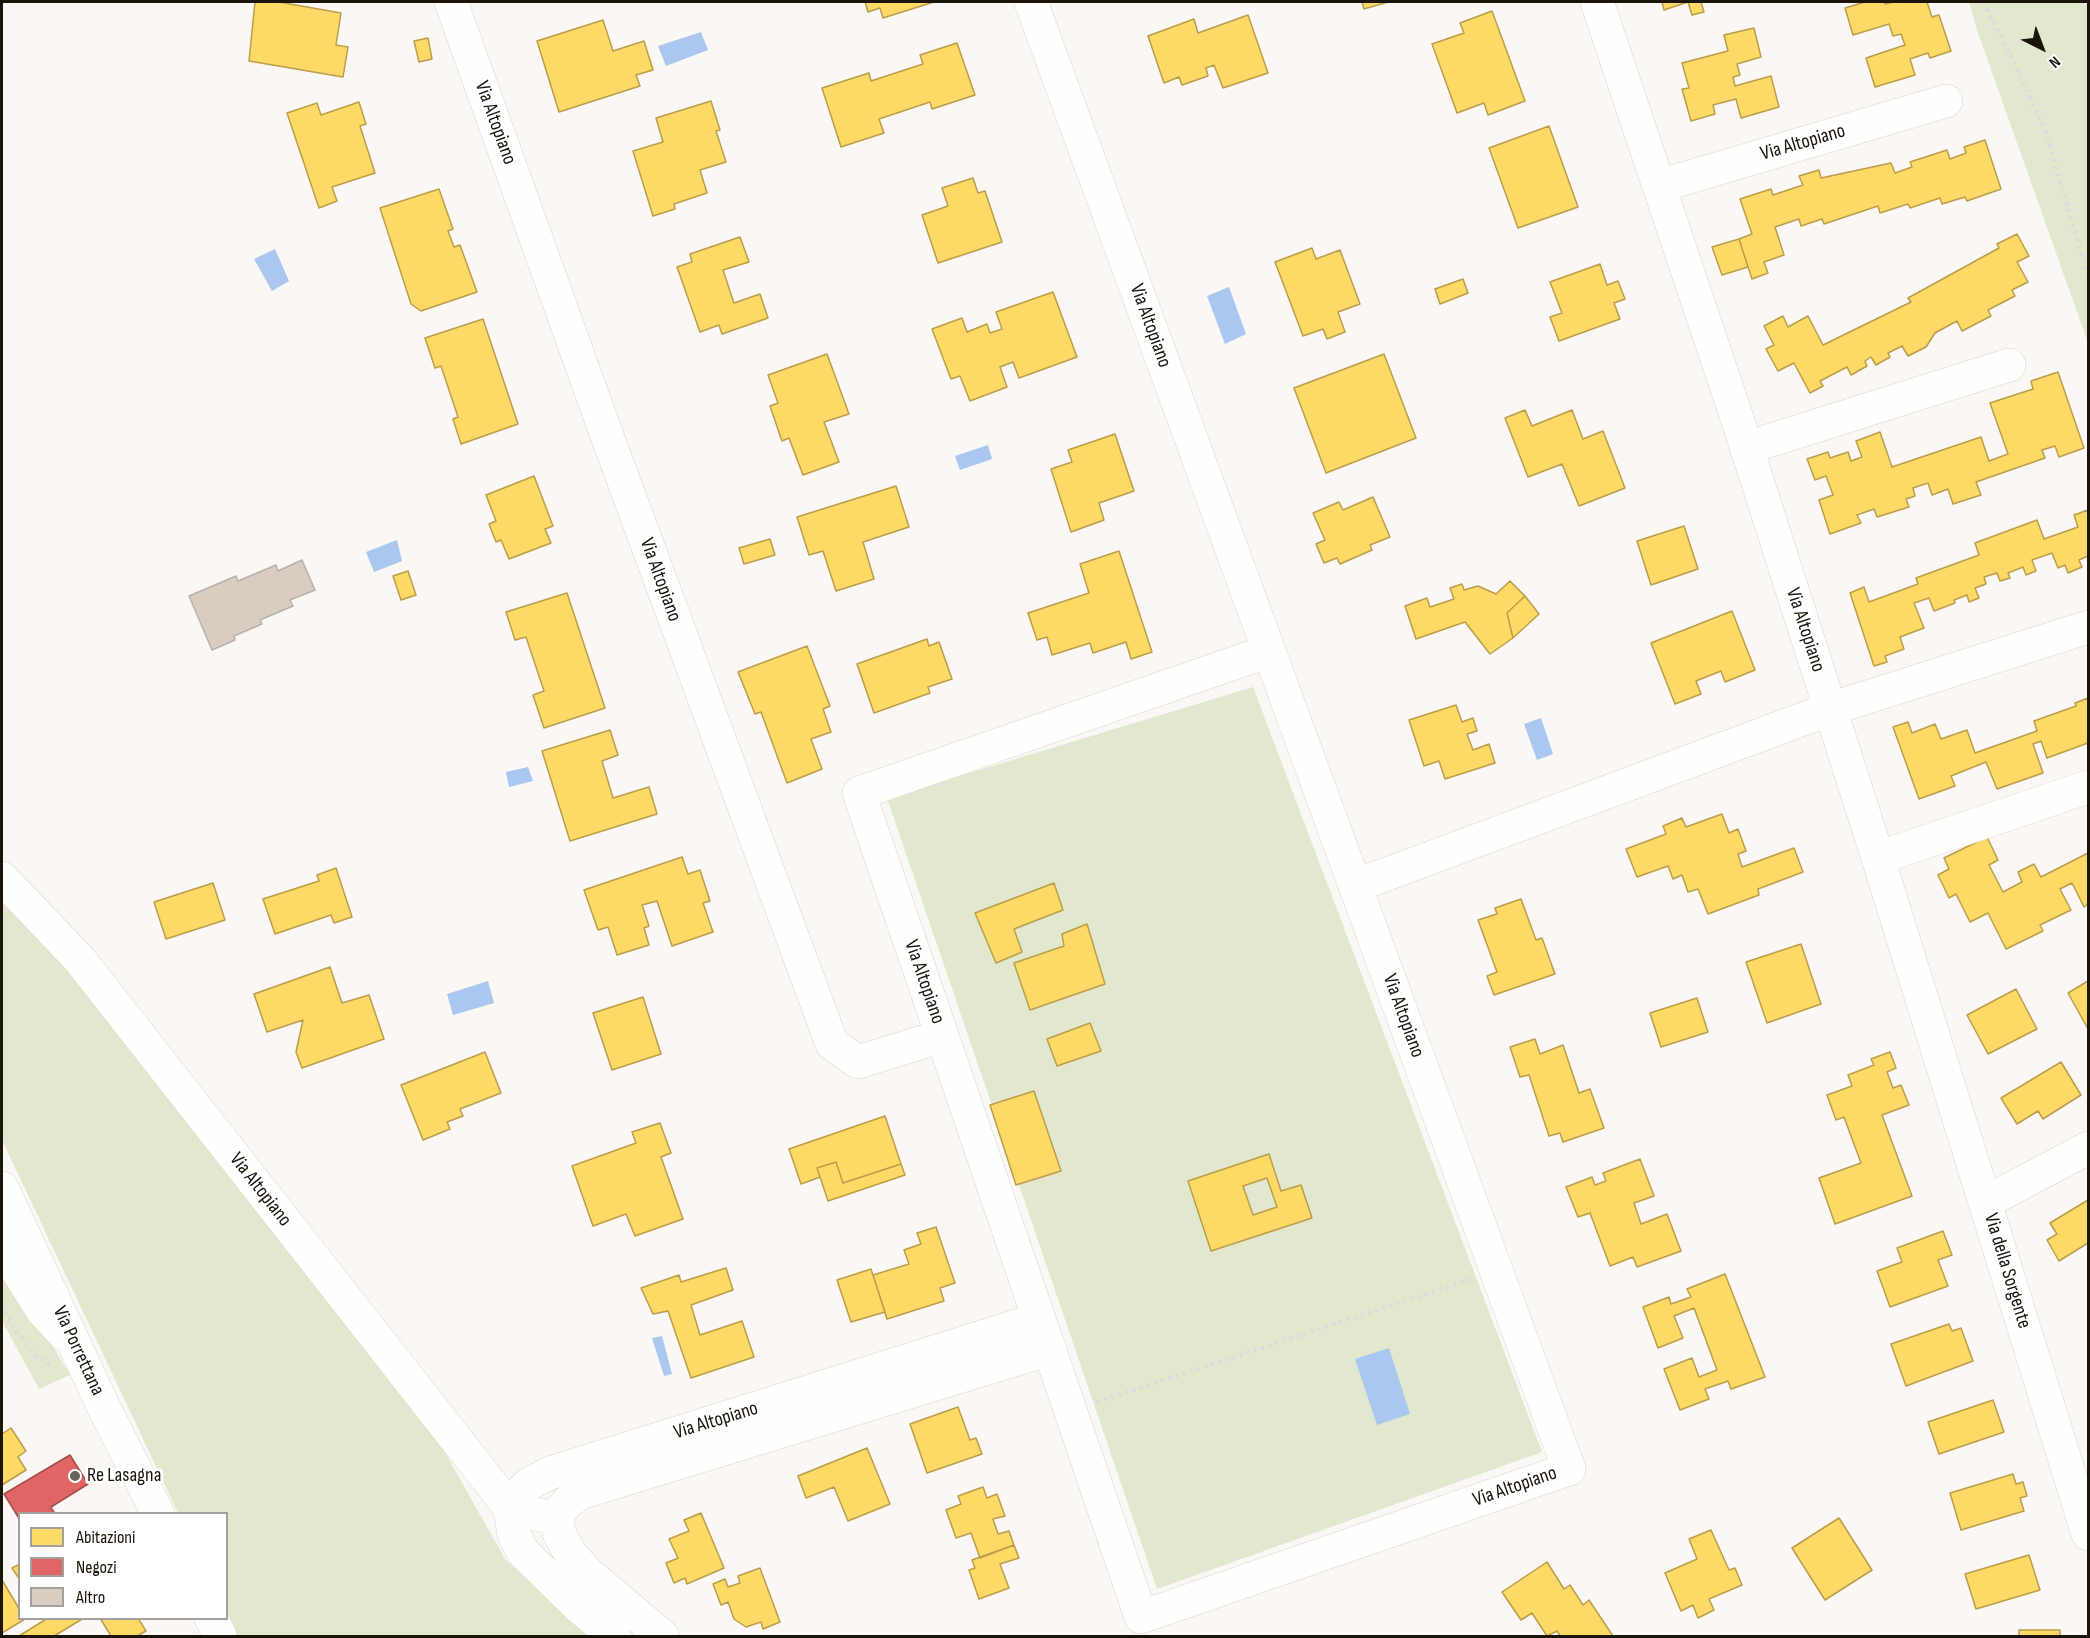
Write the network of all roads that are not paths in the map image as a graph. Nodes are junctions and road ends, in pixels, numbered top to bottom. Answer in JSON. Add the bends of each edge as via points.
{"nodes":[{"id":1,"x":451,"y":2,"type":"edge"},
{"id":2,"x":1030,"y":2,"type":"edge"},
{"id":3,"x":1597,"y":2,"type":"edge"},
{"id":4,"x":1946,"y":101,"type":"dead end"},
{"id":5,"x":1659,"y":186,"type":"junction"},
{"id":6,"x":2009,"y":365,"type":"dead end"},
{"id":7,"x":1746,"y":448,"type":"junction"},
{"id":8,"x":2088,"y":627,"type":"edge"},
{"id":9,"x":1269,"y":651,"type":"junction"},
{"id":10,"x":1830,"y":709,"type":"junction"},
{"id":11,"x":2088,"y":787,"type":"edge"},
{"id":12,"x":1878,"y":858,"type":"junction"},
{"id":13,"x":2,"y":879,"type":"edge"},
{"id":14,"x":1355,"y":886,"type":"junction"},
{"id":15,"x":1925,"y":1008,"type":"joint"},
{"id":16,"x":942,"y":1036,"type":"junction"},
{"id":17,"x":2088,"y":1148,"type":"edge"},
{"id":18,"x":2,"y":1188,"type":"edge"},
{"id":19,"x":1986,"y":1202,"type":"junction"},
{"id":20,"x":2,"y":1246,"type":"edge"},
{"id":21,"x":1044,"y":1334,"type":"junction"},
{"id":22,"x":76,"y":1346,"type":"junction"},
{"id":23,"x":510,"y":1508,"type":"junction"},
{"id":24,"x":157,"y":1512,"type":"edge"},
{"id":25,"x":557,"y":1519,"type":"junction"},
{"id":26,"x":2088,"y":1534,"type":"edge"},
{"id":27,"x":212,"y":1620,"type":"edge"},
{"id":28,"x":1141,"y":1627,"type":"edge"},
{"id":29,"x":220,"y":1636,"type":"edge"},
{"id":30,"x":614,"y":1636,"type":"edge"},
{"id":31,"x":662,"y":1636,"type":"edge"}],
"edges":[{"from":1,"to":16,"type":"street","name":"Via Altopiano","via":[[832,1044],[858,1062]]},
{"from":2,"to":9,"type":"street","name":"Via Altopiano"},
{"from":3,"to":5,"type":"street","name":"Via Altopiano"},
{"from":4,"to":5,"type":"street","name":"Via Altopiano"},
{"from":5,"to":7,"type":"street","name":"Via Altopiano"},
{"from":6,"to":7,"type":"street"},
{"from":7,"to":10,"type":"street","name":"Via Altopiano"},
{"from":8,"to":10,"type":"street"},
{"from":9,"to":14,"type":"street","name":"Via Altopiano"},
{"from":9,"to":16,"type":"street","name":"Via Altopiano","via":[[859,793]]},
{"from":10,"to":12,"type":"street","name":"Via Altopiano"},
{"from":10,"to":14,"type":"street"},
{"from":11,"to":12,"type":"street"},
{"from":12,"to":15,"type":"street","name":"Via Altopiano"},
{"from":13,"to":23,"type":"street","name":"Via Altopiano","via":[[80,960]]},
{"from":14,"to":28,"type":"street","name":"Via Altopiano","via":[[1569,1469]]},
{"from":15,"to":19,"type":"street","name":"Via della Sorgente"},
{"from":16,"to":21,"type":"street","name":"Via Altopiano"},
{"from":17,"to":19,"type":"street"},
{"from":18,"to":22,"type":"street","name":"Via Porrettana"},
{"from":19,"to":26,"type":"street","name":"Via della Sorgente"},
{"from":20,"to":22,"type":"street","via":[[42,1310]]},
{"from":21,"to":23,"type":"street","name":"Via Altopiano","via":[[550,1473],[529,1484],[514,1498]]},
{"from":21,"to":25,"type":"street","name":"Via Altopiano","via":[[580,1493],[560,1511]]},
{"from":21,"to":28,"type":"street","name":"Via Altopiano"},
{"from":22,"to":24,"type":"street","name":"Via Porrettana"},
{"from":23,"to":25,"type":"street"},
{"from":23,"to":30,"type":"street","name":"Via Altopiano","via":[[514,1535],[523,1552]]},
{"from":25,"to":31,"type":"street","via":[[562,1542],[579,1565]]},
{"from":27,"to":29,"type":"street"}]}
